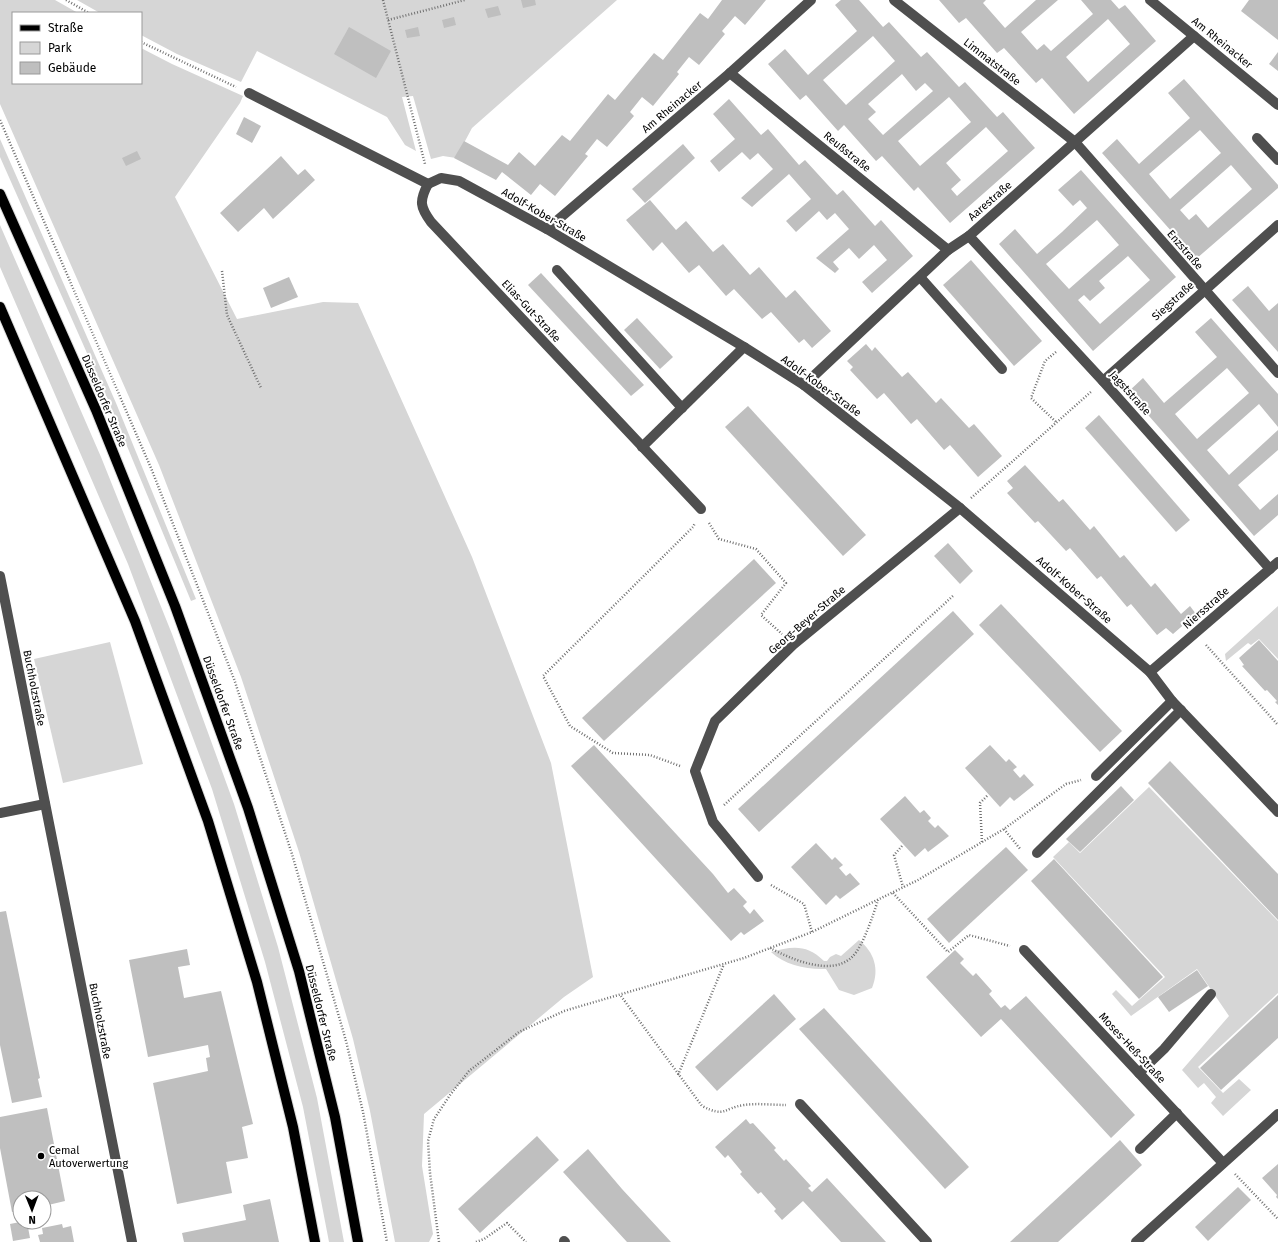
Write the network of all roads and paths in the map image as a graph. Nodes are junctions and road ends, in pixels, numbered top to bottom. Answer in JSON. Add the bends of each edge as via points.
{"nodes":[{"id":1,"x":66,"y":0,"type":"edge"},
{"id":2,"x":383,"y":0,"type":"edge"},
{"id":3,"x":465,"y":0,"type":"edge"},
{"id":4,"x":811,"y":0,"type":"edge"},
{"id":5,"x":894,"y":0,"type":"edge"},
{"id":6,"x":1150,"y":0,"type":"edge"},
{"id":7,"x":87,"y":12,"type":"edge"},
{"id":8,"x":388,"y":20,"type":"junction"},
{"id":9,"x":1194,"y":36,"type":"junction"},
{"id":10,"x":142,"y":42,"type":"edge"},
{"id":11,"x":730,"y":74,"type":"junction"},
{"id":12,"x":249,"y":93,"type":"joint"},
{"id":13,"x":1278,"y":105,"type":"edge"},
{"id":14,"x":1257,"y":138,"type":"dead end"},
{"id":15,"x":1075,"y":142,"type":"junction"},
{"id":16,"x":422,"y":150,"type":"dead end"},
{"id":17,"x":1278,"y":160,"type":"edge"},
{"id":18,"x":428,"y":184,"type":"junction"},
{"id":19,"x":0,"y":194,"type":"edge"},
{"id":20,"x":1278,"y":225,"type":"edge"},
{"id":21,"x":547,"y":229,"type":"junction"},
{"id":22,"x":969,"y":236,"type":"junction"},
{"id":23,"x":948,"y":250,"type":"junction"},
{"id":24,"x":557,"y":270,"type":"dead end"},
{"id":25,"x":222,"y":271,"type":"dead end"},
{"id":26,"x":920,"y":276,"type":"junction"},
{"id":27,"x":1204,"y":289,"type":"junction"},
{"id":28,"x":0,"y":308,"type":"edge"},
{"id":29,"x":1067,"y":342,"type":"junction"},
{"id":30,"x":744,"y":347,"type":"junction"},
{"id":31,"x":1002,"y":370,"type":"dead end"},
{"id":32,"x":1278,"y":373,"type":"edge"},
{"id":33,"x":1103,"y":381,"type":"junction"},
{"id":34,"x":804,"y":385,"type":"junction"},
{"id":35,"x":261,"y":388,"type":"dead end"},
{"id":36,"x":682,"y":408,"type":"junction"},
{"id":37,"x":1056,"y":422,"type":"junction"},
{"id":38,"x":642,"y":446,"type":"junction"},
{"id":39,"x":960,"y":508,"type":"junction"},
{"id":40,"x":701,"y":509,"type":"junction"},
{"id":41,"x":1278,"y":562,"type":"edge"},
{"id":42,"x":1270,"y":569,"type":"junction"},
{"id":43,"x":0,"y":576,"type":"edge"},
{"id":44,"x":954,"y":595,"type":"dead end"},
{"id":45,"x":1195,"y":633,"type":"junction"},
{"id":46,"x":793,"y":645,"type":"junction"},
{"id":47,"x":1150,"y":672,"type":"junction"},
{"id":48,"x":1172,"y":701,"type":"junction"},
{"id":49,"x":1181,"y":710,"type":"junction"},
{"id":50,"x":1278,"y":725,"type":"edge"},
{"id":51,"x":695,"y":771,"type":"junction"},
{"id":52,"x":1096,"y":776,"type":"joint"},
{"id":53,"x":988,"y":795,"type":"dead end"},
{"id":54,"x":45,"y":804,"type":"junction"},
{"id":55,"x":0,"y":812,"type":"edge"},
{"id":56,"x":1278,"y":812,"type":"edge"},
{"id":57,"x":711,"y":816,"type":"junction"},
{"id":58,"x":1004,"y":829,"type":"junction"},
{"id":59,"x":982,"y":842,"type":"junction"},
{"id":60,"x":902,"y":846,"type":"dead end"},
{"id":61,"x":1037,"y":853,"type":"joint"},
{"id":62,"x":758,"y":877,"type":"joint"},
{"id":63,"x":903,"y":888,"type":"junction"},
{"id":64,"x":893,"y":893,"type":"junction"},
{"id":65,"x":878,"y":900,"type":"junction"},
{"id":66,"x":812,"y":932,"type":"junction"},
{"id":67,"x":770,"y":948,"type":"junction"},
{"id":68,"x":1024,"y":950,"type":"joint"},
{"id":69,"x":724,"y":964,"type":"junction"},
{"id":70,"x":1211,"y":994,"type":"dead end"},
{"id":71,"x":621,"y":996,"type":"junction"},
{"id":72,"x":1139,"y":1073,"type":"junction"},
{"id":73,"x":678,"y":1076,"type":"junction"},
{"id":74,"x":800,"y":1104,"type":"joint"},
{"id":75,"x":1177,"y":1113,"type":"junction"},
{"id":76,"x":1278,"y":1114,"type":"edge"},
{"id":77,"x":1140,"y":1149,"type":"dead end"},
{"id":78,"x":1223,"y":1162,"type":"junction"},
{"id":79,"x":1278,"y":1219,"type":"edge"},
{"id":80,"x":132,"y":1242,"type":"edge"},
{"id":81,"x":315,"y":1242,"type":"edge"},
{"id":82,"x":358,"y":1242,"type":"edge"},
{"id":83,"x":439,"y":1242,"type":"edge"},
{"id":84,"x":476,"y":1242,"type":"edge"},
{"id":85,"x":526,"y":1242,"type":"edge"},
{"id":86,"x":927,"y":1242,"type":"edge"},
{"id":87,"x":1136,"y":1242,"type":"edge"}],
"edges":[{"from":1,"to":7,"type":"path"},
{"from":2,"to":8,"type":"path"},
{"from":3,"to":8,"type":"path"},
{"from":4,"to":11,"type":"street","name":"Am Rheinacker"},
{"from":5,"to":15,"type":"street","name":"Limmatstraße"},
{"from":6,"to":9,"type":"street","name":"Am Rheinacker"},
{"from":8,"to":16,"type":"path"},
{"from":9,"to":13,"type":"street","name":"Am Rheinacker"},
{"from":9,"to":15,"type":"street","name":"Aarestraße"},
{"from":10,"to":12,"type":"path"},
{"from":11,"to":21,"type":"street","name":"Am Rheinacker"},
{"from":11,"to":23,"type":"street","name":"Reußstraße"},
{"from":12,"to":18,"type":"street"},
{"from":14,"to":17,"type":"street"},
{"from":15,"to":22,"type":"street","name":"Aarestraße"},
{"from":15,"to":27,"type":"street","name":"Enzstraße"},
{"from":18,"to":21,"type":"street","name":"Adolf-Kober-Straße","via":[[441,178],[460,181]]},
{"from":18,"to":38,"type":"street","name":"Elias-Gut-Straße","via":[[422,196],[423,211],[431,222]]},
{"from":19,"to":82,"type":"main road","name":"Düsseldorfer Straße","via":[[99,418],[175,606],[248,808],[298,971],[335,1118]]},
{"from":20,"to":27,"type":"street","name":"Siegstraße"},
{"from":21,"to":30,"type":"street","name":"Adolf-Kober-Straße"},
{"from":22,"to":23,"type":"street","name":"Aarestraße"},
{"from":22,"to":29,"type":"street","name":"Jagststraße"},
{"from":23,"to":26,"type":"street","name":"Aarestraße"},
{"from":24,"to":36,"type":"street"},
{"from":25,"to":35,"type":"path","via":[[227,315]]},
{"from":26,"to":31,"type":"street"},
{"from":26,"to":34,"type":"street","name":"Aarestraße"},
{"from":27,"to":32,"type":"street","name":"Enzstraße"},
{"from":27,"to":33,"type":"street","name":"Siegstraße"},
{"from":28,"to":81,"type":"main road","via":[[136,620],[208,821],[257,982],[293,1127]]},
{"from":29,"to":33,"type":"street","name":"Jagststraße"},
{"from":29,"to":37,"type":"path","via":[[1046,361],[1031,398]]},
{"from":30,"to":34,"type":"street","name":"Adolf-Kober-Straße"},
{"from":30,"to":36,"type":"street"},
{"from":33,"to":37,"type":"path"},
{"from":33,"to":42,"type":"street","name":"Jagststraße"},
{"from":34,"to":39,"type":"street","name":"Adolf-Kober-Straße"},
{"from":36,"to":38,"type":"street"},
{"from":37,"to":39,"type":"path"},
{"from":38,"to":40,"type":"street","name":"Elias-Gut-Straße"},
{"from":39,"to":46,"type":"street","name":"Georg-Beyer-Straße"},
{"from":39,"to":47,"type":"street","name":"Adolf-Kober-Straße"},
{"from":40,"to":46,"type":"path","via":[[719,538],[756,549],[786,583],[761,614]]},
{"from":40,"to":51,"type":"path","via":[[693,527],[543,676],[570,726],[614,753],[650,754]]},
{"from":41,"to":42,"type":"street","name":"Niersstraße"},
{"from":42,"to":45,"type":"street","name":"Niersstraße"},
{"from":43,"to":54,"type":"street","name":"Buchholzstraße"},
{"from":44,"to":57,"type":"path"},
{"from":45,"to":47,"type":"street","name":"Niersstraße"},
{"from":45,"to":50,"type":"path"},
{"from":46,"to":51,"type":"street","name":"Georg-Beyer-Straße","via":[[715,721]]},
{"from":47,"to":48,"type":"street","name":"Adolf-Kober-Straße"},
{"from":48,"to":49,"type":"street","name":"Adolf-Kober-Straße"},
{"from":48,"to":52,"type":"street"},
{"from":49,"to":56,"type":"street","name":"Adolf-Kober-Straße"},
{"from":49,"to":61,"type":"street"},
{"from":51,"to":57,"type":"street"},
{"from":52,"to":58,"type":"path","via":[[1066,784]]},
{"from":53,"to":59,"type":"path","via":[[980,803]]},
{"from":54,"to":55,"type":"street"},
{"from":54,"to":80,"type":"street","name":"Buchholzstraße"},
{"from":57,"to":62,"type":"street","via":[[713,822]]},
{"from":58,"to":59,"type":"path"},
{"from":58,"to":61,"type":"path","via":[[1026,856]]},
{"from":59,"to":63,"type":"path"},
{"from":60,"to":63,"type":"path","via":[[894,854]]},
{"from":62,"to":66,"type":"path","via":[[804,904]]},
{"from":63,"to":64,"type":"path"},
{"from":64,"to":65,"type":"path"},
{"from":64,"to":68,"type":"path","via":[[948,952],[969,935]]},
{"from":65,"to":66,"type":"path"},
{"from":65,"to":67,"type":"path","via":[[870,924],[852,957],[838,964],[821,966],[801,962]]},
{"from":66,"to":67,"type":"path"},
{"from":67,"to":69,"type":"path"},
{"from":68,"to":72,"type":"street","name":"Moses-Heß-Straße"},
{"from":69,"to":71,"type":"path"},
{"from":69,"to":73,"type":"path"},
{"from":70,"to":72,"type":"street","via":[[1164,1050]]},
{"from":71,"to":73,"type":"path"},
{"from":71,"to":83,"type":"path","via":[[564,1011],[519,1032],[469,1072],[450,1095],[434,1119],[428,1140]]},
{"from":72,"to":75,"type":"street","name":"Moses-Heß-Straße"},
{"from":73,"to":74,"type":"path","via":[[702,1106],[712,1111],[725,1112],[744,1105]]},
{"from":74,"to":86,"type":"street"},
{"from":75,"to":77,"type":"street"},
{"from":75,"to":78,"type":"street","name":"Moses-Heß-Straße"},
{"from":76,"to":78,"type":"street"},
{"from":78,"to":79,"type":"path"},
{"from":78,"to":87,"type":"street"},
{"from":84,"to":85,"type":"path","via":[[507,1223]]}]}
